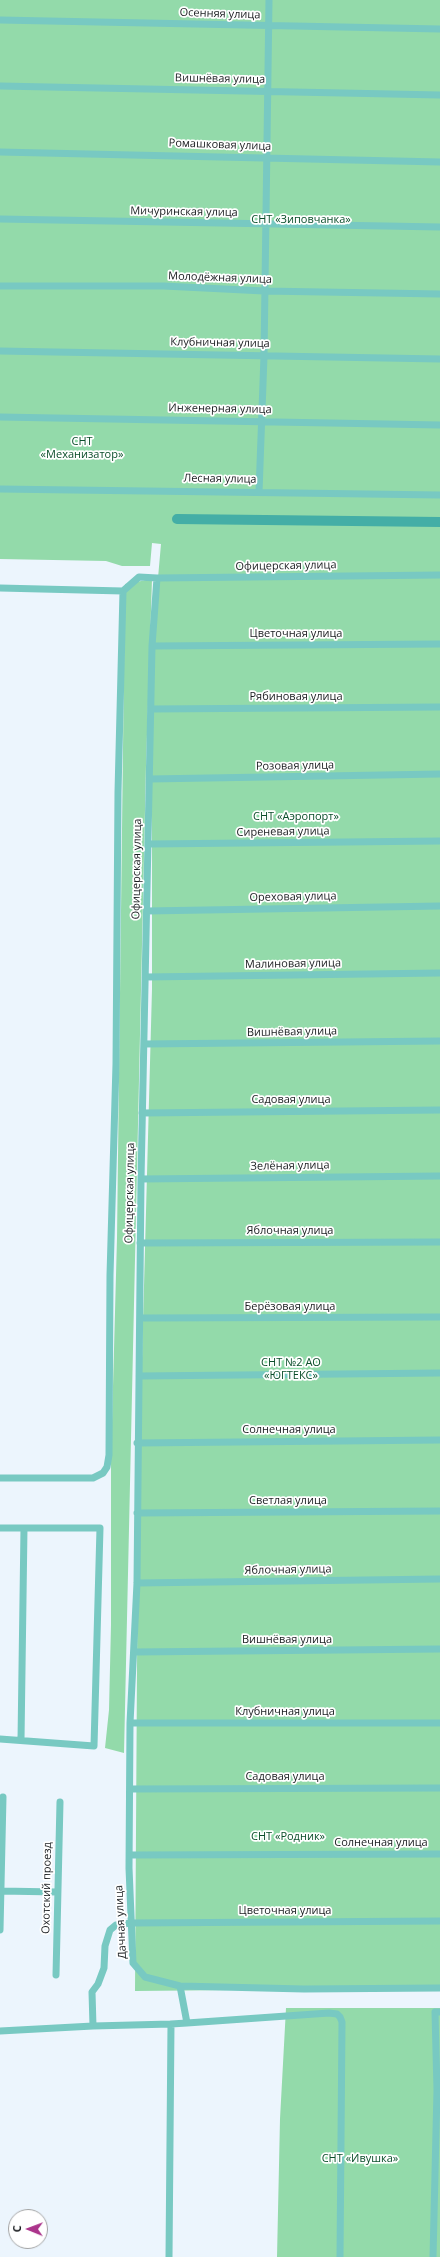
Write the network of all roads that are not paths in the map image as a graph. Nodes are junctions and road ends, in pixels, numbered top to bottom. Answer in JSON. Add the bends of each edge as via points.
{"nodes":[{"id":1,"x":269,"y":0,"type":"edge"},
{"id":2,"x":0,"y":20,"type":"edge"},
{"id":3,"x":269,"y":27,"type":"junction"},
{"id":4,"x":440,"y":29,"type":"edge"},
{"id":5,"x":0,"y":86,"type":"edge"},
{"id":6,"x":267,"y":91,"type":"junction"},
{"id":7,"x":440,"y":95,"type":"edge"},
{"id":8,"x":0,"y":152,"type":"edge"},
{"id":9,"x":266,"y":158,"type":"junction"},
{"id":10,"x":440,"y":162,"type":"edge"},
{"id":11,"x":0,"y":219,"type":"edge"},
{"id":12,"x":266,"y":224,"type":"junction"},
{"id":13,"x":440,"y":227,"type":"edge"},
{"id":14,"x":0,"y":286,"type":"edge"},
{"id":15,"x":264,"y":291,"type":"junction"},
{"id":16,"x":440,"y":294,"type":"edge"},
{"id":17,"x":0,"y":351,"type":"edge"},
{"id":18,"x":264,"y":356,"type":"junction"},
{"id":19,"x":440,"y":359,"type":"edge"},
{"id":20,"x":0,"y":417,"type":"edge"},
{"id":21,"x":261,"y":421,"type":"junction"},
{"id":22,"x":440,"y":425,"type":"edge"},
{"id":23,"x":0,"y":489,"type":"edge"},
{"id":24,"x":259,"y":492,"type":"junction"},
{"id":25,"x":440,"y":495,"type":"edge"},
{"id":26,"x":177,"y":518,"type":"dead end"},
{"id":27,"x":440,"y":522,"type":"edge"},
{"id":28,"x":440,"y":575,"type":"edge"},
{"id":29,"x":157,"y":578,"type":"junction"},
{"id":30,"x":0,"y":588,"type":"edge"},
{"id":31,"x":123,"y":591,"type":"junction"},
{"id":32,"x":440,"y":644,"type":"edge"},
{"id":33,"x":152,"y":646,"type":"junction"},
{"id":34,"x":440,"y":707,"type":"edge"},
{"id":35,"x":151,"y":709,"type":"junction"},
{"id":36,"x":440,"y":774,"type":"edge"},
{"id":37,"x":150,"y":779,"type":"junction"},
{"id":38,"x":440,"y":841,"type":"edge"},
{"id":39,"x":149,"y":844,"type":"junction"},
{"id":40,"x":440,"y":906,"type":"edge"},
{"id":41,"x":147,"y":910,"type":"junction"},
{"id":42,"x":440,"y":973,"type":"edge"},
{"id":43,"x":146,"y":977,"type":"junction"},
{"id":44,"x":440,"y":1041,"type":"edge"},
{"id":45,"x":144,"y":1044,"type":"junction"},
{"id":46,"x":440,"y":1110,"type":"edge"},
{"id":47,"x":142,"y":1113,"type":"junction"},
{"id":48,"x":440,"y":1176,"type":"edge"},
{"id":49,"x":141,"y":1179,"type":"junction"},
{"id":50,"x":440,"y":1242,"type":"edge"},
{"id":51,"x":140,"y":1243,"type":"junction"},
{"id":52,"x":440,"y":1317,"type":"edge"},
{"id":53,"x":140,"y":1318,"type":"junction"},
{"id":54,"x":440,"y":1373,"type":"edge"},
{"id":55,"x":139,"y":1376,"type":"junction"},
{"id":56,"x":440,"y":1440,"type":"edge"},
{"id":57,"x":137,"y":1443,"type":"junction"},
{"id":58,"x":0,"y":1478,"type":"edge"},
{"id":59,"x":440,"y":1510,"type":"edge"},
{"id":60,"x":137,"y":1513,"type":"junction"},
{"id":61,"x":0,"y":1528,"type":"edge"},
{"id":62,"x":24,"y":1528,"type":"junction"},
{"id":63,"x":440,"y":1579,"type":"edge"},
{"id":64,"x":137,"y":1583,"type":"junction"},
{"id":65,"x":440,"y":1649,"type":"edge"},
{"id":66,"x":135,"y":1652,"type":"junction"},
{"id":67,"x":130,"y":1722,"type":"junction"},
{"id":68,"x":440,"y":1723,"type":"edge"},
{"id":69,"x":0,"y":1739,"type":"edge"},
{"id":70,"x":21,"y":1740,"type":"junction"},
{"id":71,"x":440,"y":1788,"type":"edge"},
{"id":72,"x":130,"y":1789,"type":"junction"},
{"id":73,"x":3,"y":1797,"type":"dead end"},
{"id":74,"x":60,"y":1802,"type":"dead end"},
{"id":75,"x":440,"y":1854,"type":"edge"},
{"id":76,"x":130,"y":1855,"type":"junction"},
{"id":77,"x":1,"y":1891,"type":"edge"},
{"id":78,"x":58,"y":1892,"type":"junction"},
{"id":79,"x":440,"y":1921,"type":"edge"},
{"id":80,"x":131,"y":1923,"type":"junction"},
{"id":81,"x":0,"y":1930,"type":"edge"},
{"id":82,"x":56,"y":1975,"type":"dead end"},
{"id":83,"x":180,"y":1986,"type":"junction"},
{"id":84,"x":440,"y":1988,"type":"edge"},
{"id":85,"x":437,"y":2012,"type":"edge"},
{"id":86,"x":187,"y":2023,"type":"junction"},
{"id":87,"x":171,"y":2024,"type":"junction"},
{"id":88,"x":92,"y":2026,"type":"junction"},
{"id":89,"x":0,"y":2031,"type":"edge"},
{"id":90,"x":438,"y":2090,"type":"edge"},
{"id":91,"x":438,"y":2168,"type":"edge"},
{"id":92,"x":436,"y":2252,"type":"edge"},
{"id":93,"x":169,"y":2257,"type":"edge"},
{"id":94,"x":340,"y":2257,"type":"edge"}],
"edges":[{"from":1,"to":3,"type":"street"},
{"from":2,"to":3,"type":"street","name":"Осенняя улица"},
{"from":3,"to":4,"type":"street","name":"Осенняя улица"},
{"from":3,"to":6,"type":"street"},
{"from":5,"to":6,"type":"street","name":"Вишнёвая улица"},
{"from":6,"to":7,"type":"street","name":"Вишнёвая улица"},
{"from":6,"to":9,"type":"street"},
{"from":8,"to":9,"type":"street","name":"Ромашковая улица"},
{"from":9,"to":10,"type":"street","name":"Ромашковая улица"},
{"from":9,"to":12,"type":"street"},
{"from":11,"to":12,"type":"street","name":"Мичуринская улица"},
{"from":12,"to":13,"type":"street","name":"Мичуринская улица"},
{"from":12,"to":15,"type":"street"},
{"from":14,"to":15,"type":"street","name":"Молодёжная улица","via":[[164,286]]},
{"from":15,"to":16,"type":"street","name":"Молодёжная улица"},
{"from":15,"to":18,"type":"street"},
{"from":17,"to":18,"type":"street","name":"Клубничная улица"},
{"from":18,"to":19,"type":"street","name":"Клубничная улица"},
{"from":18,"to":21,"type":"street"},
{"from":20,"to":21,"type":"street","name":"Инженерная улица"},
{"from":21,"to":22,"type":"street","name":"Инженерная улица"},
{"from":21,"to":24,"type":"street"},
{"from":23,"to":24,"type":"street","name":"Лесная улица"},
{"from":24,"to":25,"type":"street","name":"Лесная улица"},
{"from":26,"to":27,"type":"street"},
{"from":28,"to":29,"type":"street","name":"Офицерская улица"},
{"from":29,"to":31,"type":"street","via":[[139,578]]},
{"from":29,"to":33,"type":"street","name":"Офицерская улица"},
{"from":30,"to":31,"type":"street"},
{"from":31,"to":58,"type":"street","via":[[109,1455],[103,1473],[93,1478]]},
{"from":32,"to":33,"type":"street","name":"Цветочная улица"},
{"from":33,"to":35,"type":"street","name":"Офицерская улица"},
{"from":34,"to":35,"type":"street","name":"Рябиновая улица"},
{"from":35,"to":37,"type":"street","name":"Офицерская улица"},
{"from":36,"to":37,"type":"street","name":"Розовая улица"},
{"from":37,"to":39,"type":"street","name":"Офицерская улица"},
{"from":38,"to":39,"type":"street","name":"Сиреневая улица"},
{"from":39,"to":41,"type":"street","name":"Офицерская улица"},
{"from":40,"to":41,"type":"street","name":"Ореховая улица"},
{"from":41,"to":43,"type":"street","name":"Офицерская улица"},
{"from":42,"to":43,"type":"street","name":"Малиновая улица"},
{"from":43,"to":45,"type":"street","name":"Офицерская улица"},
{"from":44,"to":45,"type":"street","name":"Вишнёвая улица"},
{"from":45,"to":47,"type":"street","name":"Офицерская улица"},
{"from":46,"to":47,"type":"street","name":"Садовая улица"},
{"from":47,"to":49,"type":"street","name":"Офицерская улица"},
{"from":48,"to":49,"type":"street","name":"Зелёная улица"},
{"from":49,"to":51,"type":"street","name":"Офицерская улица"},
{"from":50,"to":51,"type":"street","name":"Яблочная улица"},
{"from":51,"to":53,"type":"street","name":"Офицерская улица"},
{"from":52,"to":53,"type":"street","name":"Берёзовая улица"},
{"from":53,"to":55,"type":"street","name":"Офицерская улица"},
{"from":54,"to":55,"type":"street"},
{"from":55,"to":57,"type":"street","name":"Офицерская улица"},
{"from":56,"to":57,"type":"street","name":"Солнечная улица"},
{"from":57,"to":60,"type":"street","name":"Офицерская улица"},
{"from":59,"to":60,"type":"street","name":"Светлая улица"},
{"from":60,"to":64,"type":"street","name":"Дачная улица"},
{"from":61,"to":62,"type":"street"},
{"from":62,"to":70,"type":"street"},
{"from":62,"to":70,"type":"street","via":[[100,1528],[94,1746]]},
{"from":63,"to":64,"type":"street","name":"Яблочная улица"},
{"from":64,"to":66,"type":"street","name":"Дачная улица"},
{"from":65,"to":66,"type":"street","name":"Вишнёвая улица"},
{"from":66,"to":67,"type":"street","name":"Дачная улица"},
{"from":67,"to":68,"type":"street","name":"Клубничная улица"},
{"from":67,"to":72,"type":"street","name":"Дачная улица"},
{"from":69,"to":70,"type":"street"},
{"from":71,"to":72,"type":"street","name":"Садовая улица"},
{"from":72,"to":76,"type":"street","name":"Дачная улица"},
{"from":73,"to":77,"type":"street"},
{"from":74,"to":78,"type":"street","name":"Охотский проезд"},
{"from":75,"to":76,"type":"street","name":"Солнечная улица"},
{"from":76,"to":80,"type":"street","name":"Дачная улица"},
{"from":77,"to":78,"type":"street"},
{"from":77,"to":81,"type":"street"},
{"from":78,"to":82,"type":"street","name":"Охотский проезд"},
{"from":79,"to":80,"type":"street","name":"Цветочная улица"},
{"from":80,"to":83,"type":"street","name":"Дачная улица","via":[[133,1962],[145,1977]]},
{"from":80,"to":88,"type":"street","name":"Цветочная улица","via":[[116,1925],[110,1930],[104,1946],[104,1968],[92,1992]]},
{"from":83,"to":84,"type":"street","name":"Дачная улица","via":[[304,1990]]},
{"from":83,"to":86,"type":"street"},
{"from":85,"to":90,"type":"street"},
{"from":86,"to":87,"type":"street"},
{"from":86,"to":94,"type":"street","via":[[330,2013],[340,2017]]},
{"from":87,"to":88,"type":"street"},
{"from":87,"to":93,"type":"street"},
{"from":88,"to":89,"type":"street"},
{"from":90,"to":91,"type":"street"},
{"from":91,"to":92,"type":"street"}]}
